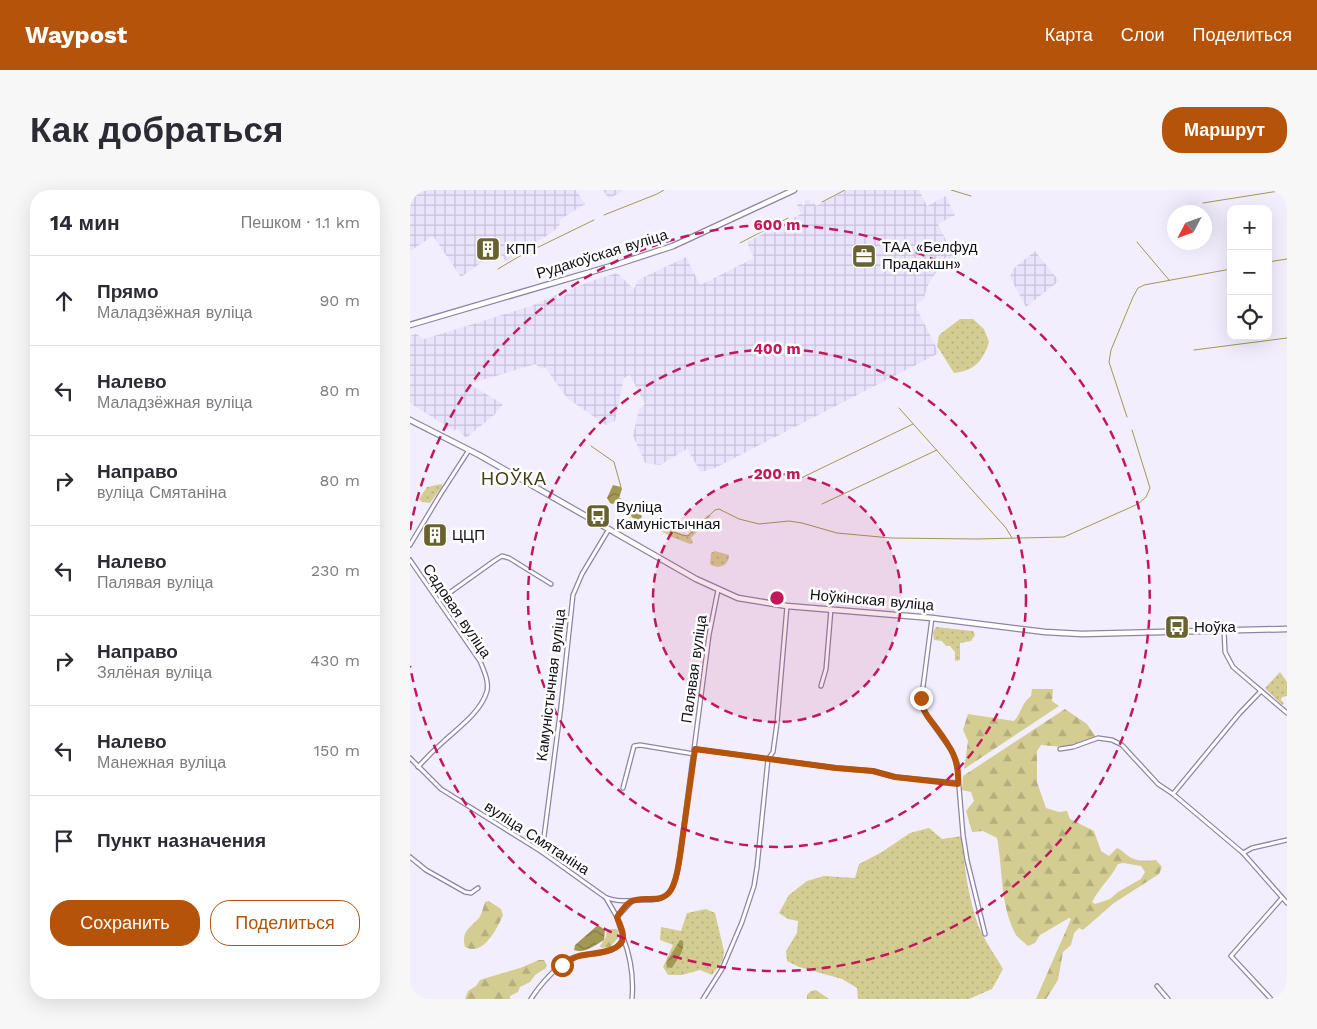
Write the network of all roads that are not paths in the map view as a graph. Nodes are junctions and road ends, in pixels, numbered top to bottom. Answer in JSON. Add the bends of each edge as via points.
{"nodes":[{"id":1,"x":794,"y":190,"type":"edge"},
{"id":2,"x":410,"y":325,"type":"edge"},
{"id":3,"x":410,"y":420,"type":"edge"},
{"id":4,"x":469,"y":450,"type":"junction"},
{"id":5,"x":609,"y":529,"type":"junction"},
{"id":6,"x":410,"y":545,"type":"edge"},
{"id":7,"x":410,"y":560,"type":"edge"},
{"id":8,"x":551,"y":584,"type":"dead end"},
{"id":9,"x":718,"y":590,"type":"junction"},
{"id":10,"x":438,"y":601,"type":"junction"},
{"id":11,"x":787,"y":606,"type":"junction"},
{"id":12,"x":831,"y":609,"type":"junction"},
{"id":13,"x":932,"y":618,"type":"junction"},
{"id":14,"x":1287,"y":629,"type":"edge"},
{"id":15,"x":1224,"y":630,"type":"junction"},
{"id":16,"x":821,"y":686,"type":"dead end"},
{"id":17,"x":1261,"y":691,"type":"junction"},
{"id":18,"x":1287,"y":713,"type":"edge"},
{"id":19,"x":1060,"y":749,"type":"dead end"},
{"id":20,"x":694,"y":751,"type":"junction"},
{"id":21,"x":410,"y":759,"type":"edge"},
{"id":22,"x":768,"y":759,"type":"junction"},
{"id":23,"x":418,"y":767,"type":"junction"},
{"id":24,"x":958,"y":784,"type":"junction"},
{"id":25,"x":623,"y":788,"type":"dead end"},
{"id":26,"x":1173,"y":794,"type":"junction"},
{"id":27,"x":1287,"y":840,"type":"edge"},
{"id":28,"x":542,"y":852,"type":"junction"},
{"id":29,"x":1243,"y":853,"type":"junction"},
{"id":30,"x":410,"y":857,"type":"edge"},
{"id":31,"x":478,"y":888,"type":"dead end"},
{"id":32,"x":666,"y":896,"type":"joint"},
{"id":33,"x":605,"y":897,"type":"junction"},
{"id":34,"x":1282,"y":898,"type":"junction"},
{"id":35,"x":632,"y":901,"type":"junction"},
{"id":36,"x":1287,"y":903,"type":"edge"},
{"id":37,"x":617,"y":917,"type":"junction"},
{"id":38,"x":985,"y":934,"type":"dead end"},
{"id":39,"x":623,"y":937,"type":"junction"},
{"id":40,"x":1158,"y":986,"type":"dead end"},
{"id":41,"x":531,"y":999,"type":"edge"},
{"id":42,"x":632,"y":999,"type":"edge"},
{"id":43,"x":702,"y":999,"type":"edge"},
{"id":44,"x":1168,"y":999,"type":"edge"},
{"id":45,"x":1271,"y":999,"type":"edge"}],
"edges":[{"from":1,"to":2,"type":"main road","name":"Рудакоўская вуліца","via":[[673,246]]},
{"from":3,"to":4,"type":"main road","name":"Ноўкінская вуліца"},
{"from":4,"to":5,"type":"main road","name":"Ноўкінская вуліца"},
{"from":4,"to":6,"type":"street"},
{"from":5,"to":9,"type":"main road","name":"Ноўкінская вуліца"},
{"from":5,"to":28,"type":"street","name":"Камуністычная вуліца","via":[[582,574],[572,600]]},
{"from":7,"to":10,"type":"street","name":"Садовая вуліца"},
{"from":8,"to":10,"type":"street","via":[[502,556]]},
{"from":9,"to":11,"type":"main road","name":"Ноўкінская вуліца","via":[[738,598]]},
{"from":9,"to":20,"type":"street","name":"Палявая вуліца"},
{"from":10,"to":23,"type":"street","name":"Садовая вуліца","via":[[480,661],[487,691],[470,717]]},
{"from":11,"to":12,"type":"main road","name":"Ноўкінская вуліца"},
{"from":11,"to":22,"type":"street","via":[[778,723]]},
{"from":12,"to":13,"type":"main road","name":"Ноўкінская вуліца"},
{"from":12,"to":16,"type":"street"},
{"from":13,"to":15,"type":"main road","name":"Ноўкінская вуліца","via":[[1082,634]]},
{"from":13,"to":24,"type":"street","via":[[921,702],[958,763]]},
{"from":14,"to":15,"type":"main road","name":"Ноўкінская вуліца"},
{"from":15,"to":17,"type":"street","via":[[1225,652],[1230,663]]},
{"from":17,"to":18,"type":"street"},
{"from":17,"to":26,"type":"street"},
{"from":19,"to":26,"type":"street","via":[[1073,748],[1098,738],[1112,740],[1122,745],[1158,784]]},
{"from":20,"to":22,"type":"street"},
{"from":20,"to":25,"type":"street","via":[[634,746]]},
{"from":20,"to":32,"type":"street","name":"Палявая вуліца","via":[[677,872]]},
{"from":21,"to":23,"type":"street","name":"вуліца Смятаніна"},
{"from":22,"to":24,"type":"street"},
{"from":22,"to":43,"type":"street","via":[[754,886],[722,969]]},
{"from":23,"to":28,"type":"street","name":"вуліца Смятаніна","via":[[451,796]]},
{"from":24,"to":38,"type":"street","via":[[967,860]]},
{"from":26,"to":29,"type":"street"},
{"from":27,"to":29,"type":"street"},
{"from":28,"to":33,"type":"street","name":"вуліца Смятаніна"},
{"from":29,"to":34,"type":"street"},
{"from":30,"to":31,"type":"street","via":[[465,892],[471,893]]},
{"from":32,"to":35,"type":"street","name":"вуліца Смятаніна","via":[[656,900]]},
{"from":33,"to":35,"type":"street","name":"вуліца Смятаніна"},
{"from":33,"to":37,"type":"street"},
{"from":34,"to":36,"type":"street"},
{"from":34,"to":45,"type":"street","via":[[1231,956]]},
{"from":35,"to":37,"type":"street"},
{"from":37,"to":39,"type":"street"},
{"from":39,"to":41,"type":"street","via":[[619,945],[610,950],[567,961]]},
{"from":39,"to":42,"type":"street","via":[[632,971]]},
{"from":40,"to":44,"type":"street"}]}
